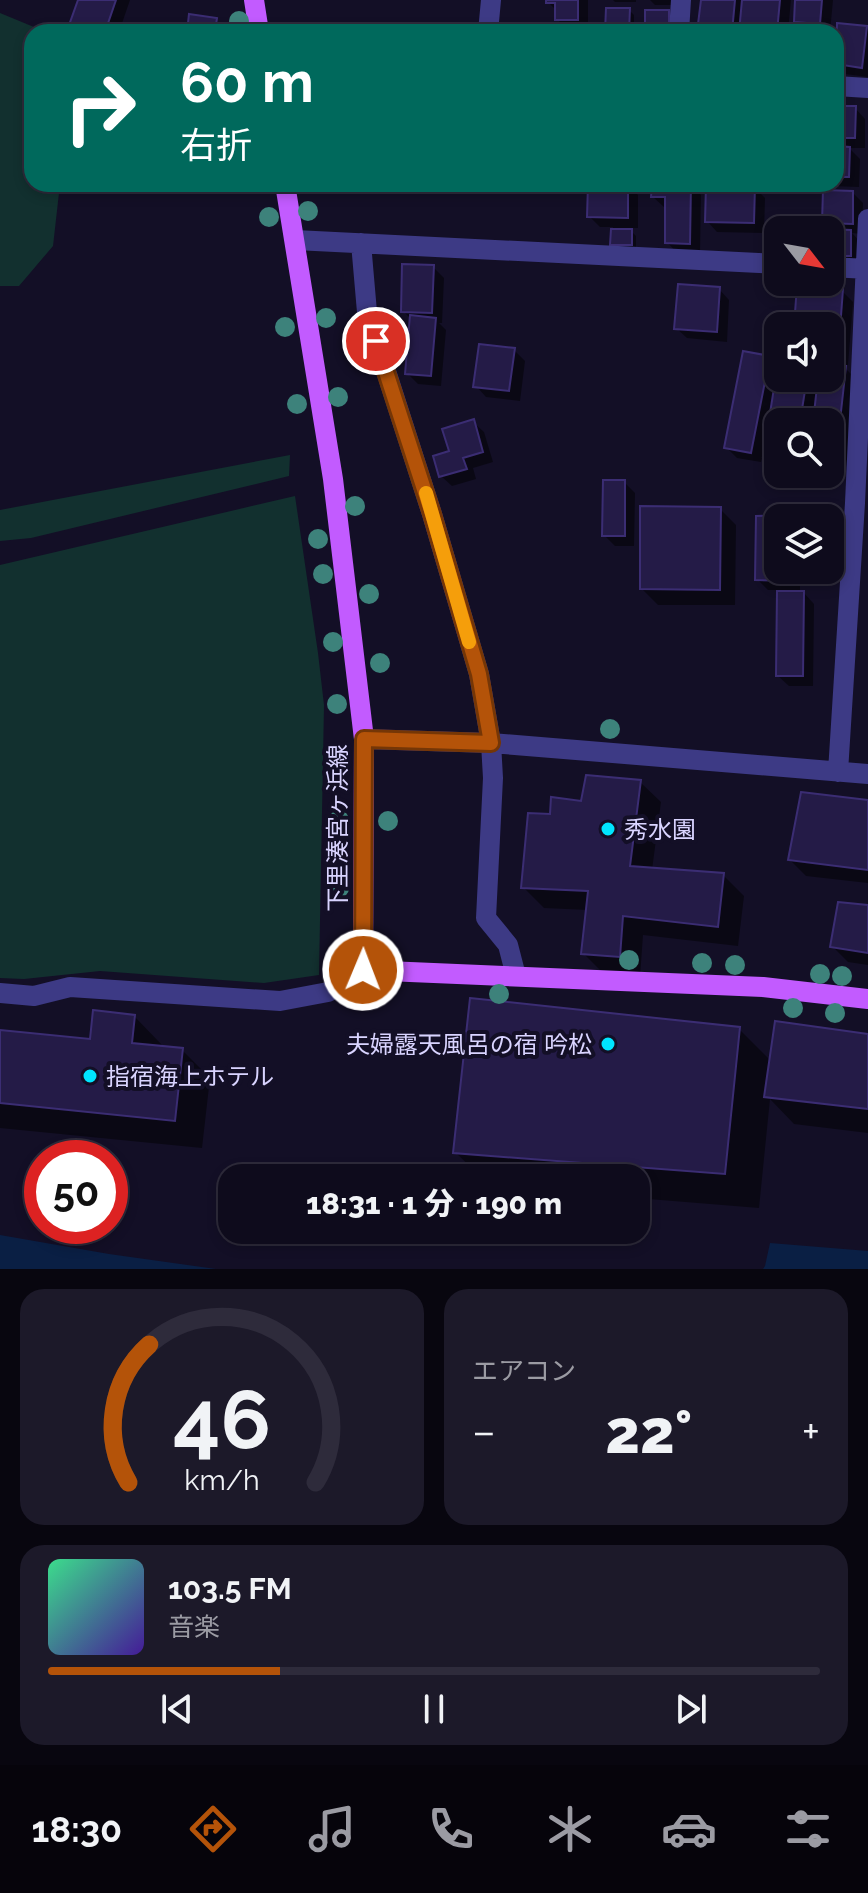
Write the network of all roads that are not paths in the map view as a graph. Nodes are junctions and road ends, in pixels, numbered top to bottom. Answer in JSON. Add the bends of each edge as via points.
{"nodes":[{"id":1,"x":254,"y":0,"type":"edge"},
{"id":2,"x":491,"y":0,"type":"edge"},
{"id":3,"x":681,"y":0,"type":"edge"},
{"id":4,"x":258,"y":24,"type":"edge"},
{"id":5,"x":489,"y":24,"type":"edge"},
{"id":6,"x":680,"y":24,"type":"edge"},
{"id":7,"x":844,"y":86,"type":"edge"},
{"id":8,"x":868,"y":88,"type":"edge"},
{"id":9,"x":286,"y":192,"type":"edge"},
{"id":10,"x":868,"y":219,"type":"edge"},
{"id":11,"x":295,"y":240,"type":"junction"},
{"id":12,"x":361,"y":243,"type":"junction"},
{"id":13,"x":764,"y":263,"type":"edge"},
{"id":14,"x":844,"y":268,"type":"edge"},
{"id":15,"x":866,"y":269,"type":"edge"},
{"id":16,"x":861,"y":505,"type":"edge"},
{"id":17,"x":364,"y":739,"type":"junction"},
{"id":18,"x":491,"y":743,"type":"junction"},
{"id":19,"x":838,"y":772,"type":"junction"},
{"id":20,"x":868,"y":774,"type":"edge"},
{"id":21,"x":363,"y":970,"type":"junction"},
{"id":22,"x":516,"y":976,"type":"junction"},
{"id":23,"x":0,"y":993,"type":"edge"},
{"id":24,"x":868,"y":999,"type":"edge"}],
"edges":[{"from":1,"to":4,"type":"main road"},
{"from":2,"to":5,"type":"street"},
{"from":3,"to":6,"type":"street"},
{"from":7,"to":8,"type":"street"},
{"from":9,"to":11,"type":"main road","name":"下里湊宮ヶ浜線"},
{"from":10,"to":15,"type":"street"},
{"from":11,"to":12,"type":"street"},
{"from":11,"to":17,"type":"main road","name":"下里湊宮ヶ浜線","via":[[333,479]]},
{"from":12,"to":13,"type":"street"},
{"from":12,"to":18,"type":"street","via":[[367,312],[432,514],[474,660]]},
{"from":14,"to":15,"type":"street"},
{"from":15,"to":16,"type":"street"},
{"from":16,"to":19,"type":"street"},
{"from":17,"to":18,"type":"street"},
{"from":17,"to":21,"type":"main road","name":"下里湊宮ヶ浜線"},
{"from":18,"to":19,"type":"street"},
{"from":18,"to":22,"type":"street","via":[[486,918],[508,945]]},
{"from":19,"to":20,"type":"street"},
{"from":21,"to":22,"type":"main road"},
{"from":21,"to":23,"type":"street","via":[[328,992],[280,1001],[70,987],[34,996]]},
{"from":22,"to":24,"type":"main road","via":[[763,987]]}]}
